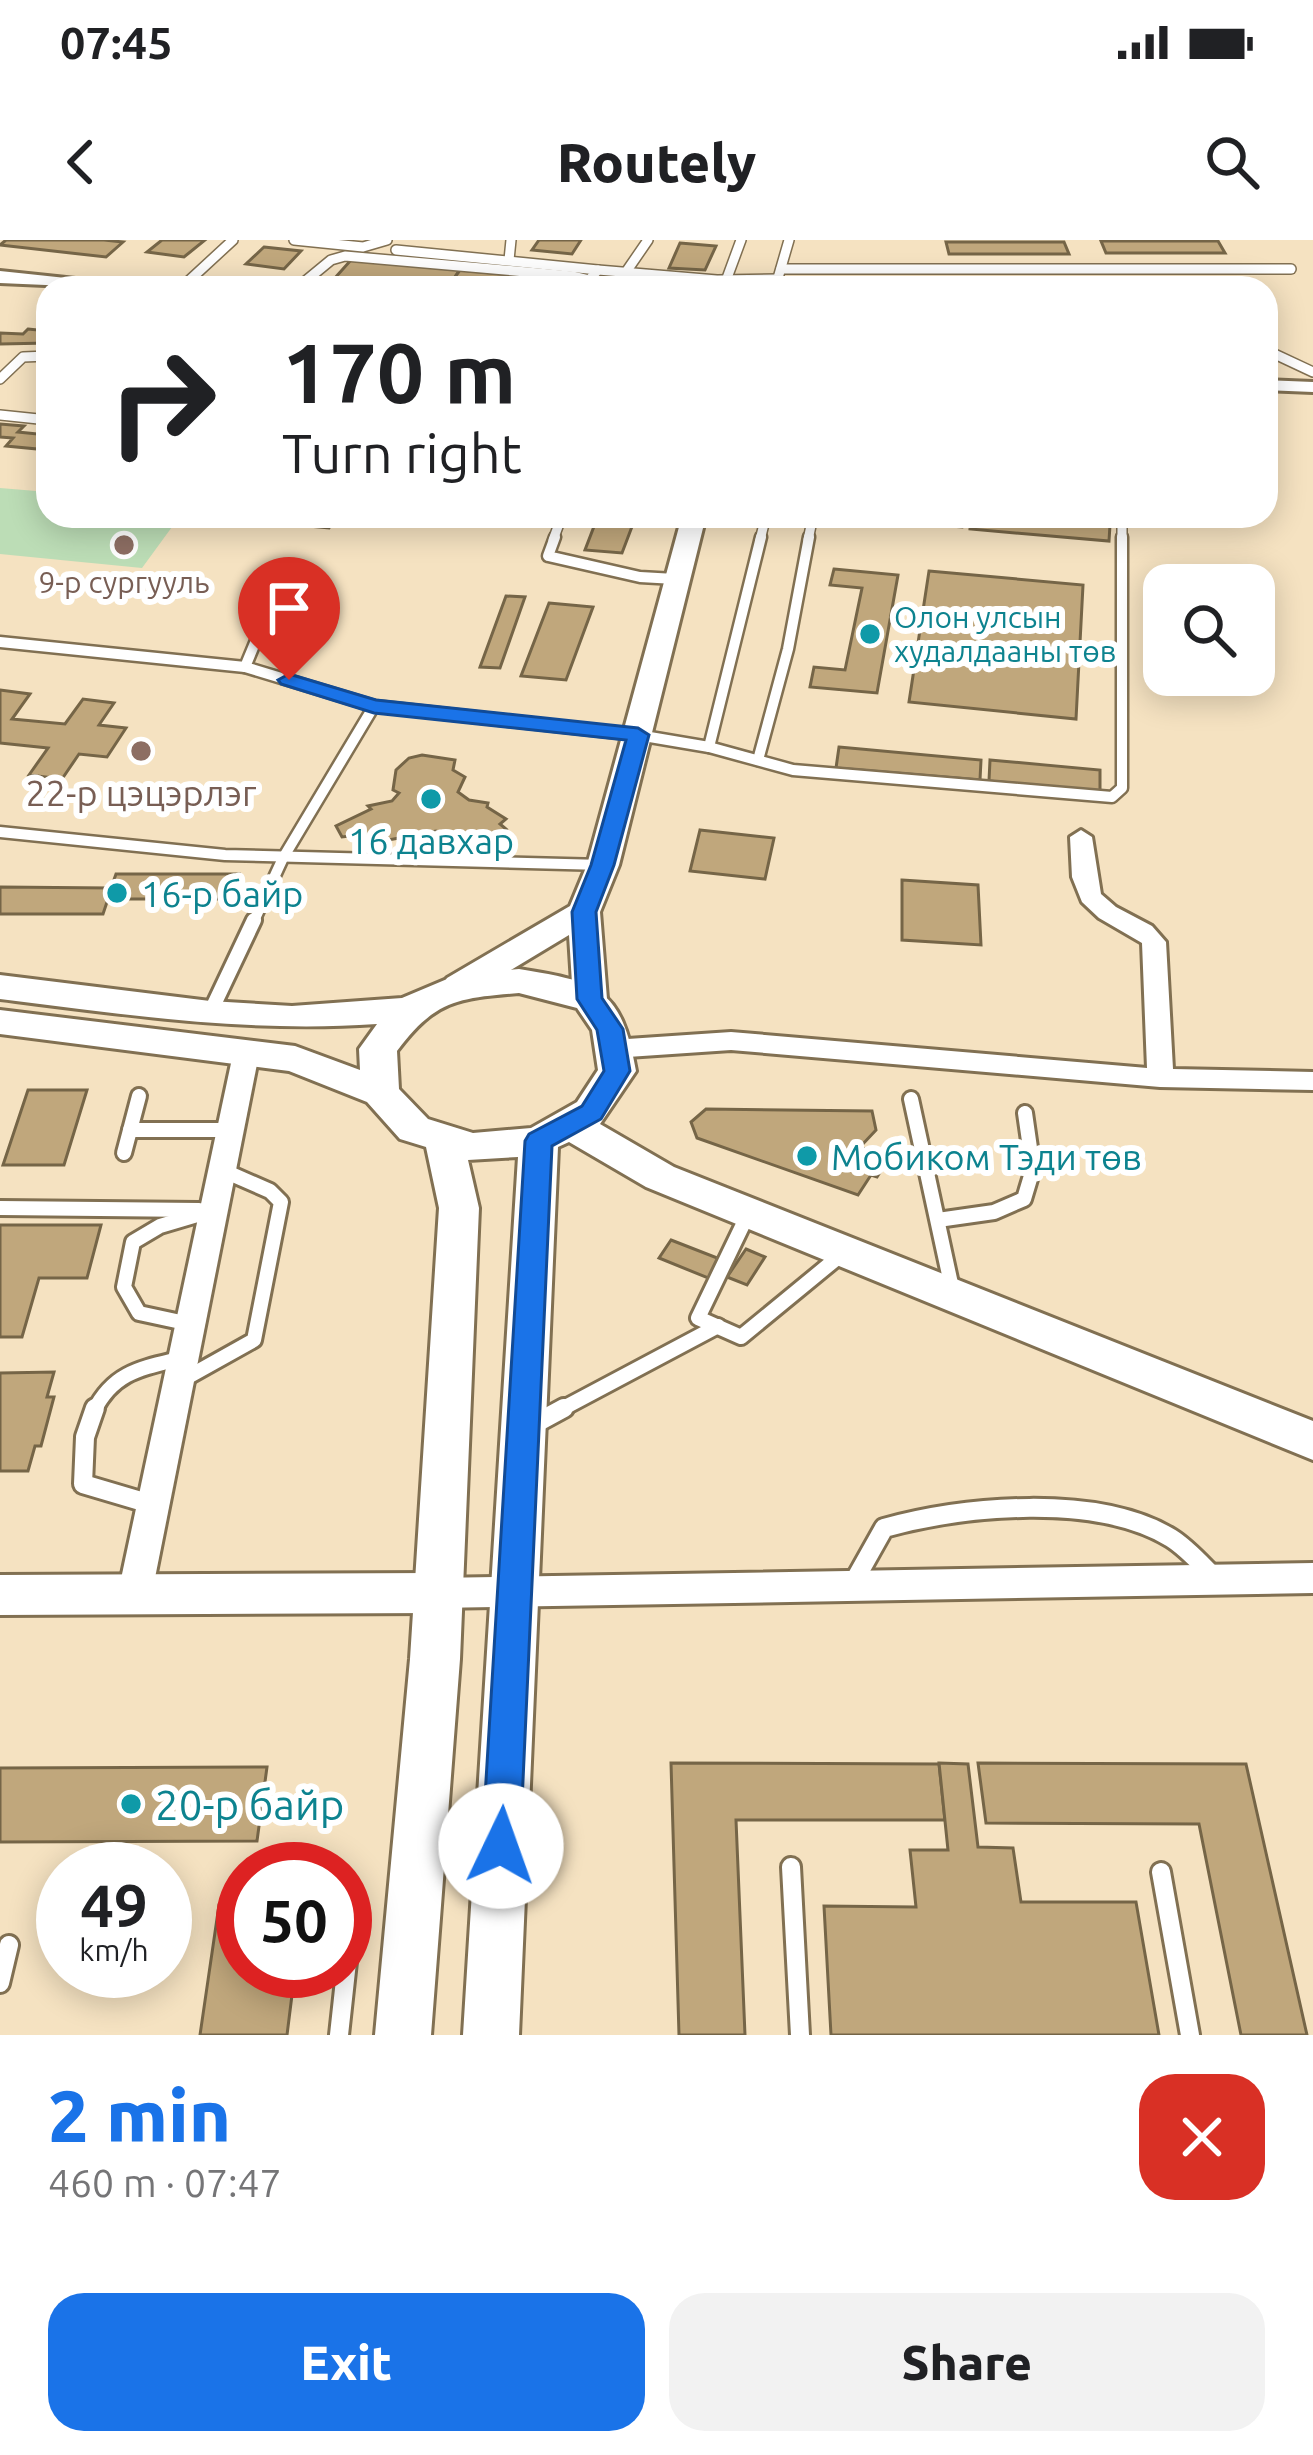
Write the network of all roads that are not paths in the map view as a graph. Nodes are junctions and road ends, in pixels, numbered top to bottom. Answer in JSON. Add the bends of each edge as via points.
{"nodes":[{"id":1,"x":233,"y":240,"type":"edge"},
{"id":2,"x":294,"y":240,"type":"edge"},
{"id":3,"x":387,"y":240,"type":"edge"},
{"id":4,"x":511,"y":240,"type":"edge"},
{"id":5,"x":648,"y":240,"type":"edge"},
{"id":6,"x":741,"y":240,"type":"edge"},
{"id":7,"x":789,"y":240,"type":"edge"},
{"id":8,"x":363,"y":248,"type":"junction"},
{"id":9,"x":509,"y":260,"type":"junction"},
{"id":10,"x":1291,"y":269,"type":"dead end"},
{"id":11,"x":598,"y":270,"type":"junction"},
{"id":12,"x":626,"y":272,"type":"junction"},
{"id":13,"x":194,"y":276,"type":"edge"},
{"id":14,"x":312,"y":276,"type":"edge"},
{"id":15,"x":519,"y":276,"type":"edge"},
{"id":16,"x":594,"y":276,"type":"edge"},
{"id":17,"x":693,"y":276,"type":"edge"},
{"id":18,"x":728,"y":276,"type":"edge"},
{"id":19,"x":779,"y":276,"type":"edge"},
{"id":20,"x":932,"y":276,"type":"edge"},
{"id":21,"x":0,"y":277,"type":"edge"},
{"id":22,"x":36,"y":281,"type":"edge"},
{"id":23,"x":0,"y":355,"type":"edge"},
{"id":24,"x":36,"y":356,"type":"edge"},
{"id":25,"x":1278,"y":356,"type":"edge"},
{"id":26,"x":23,"y":357,"type":"junction"},
{"id":27,"x":1313,"y":372,"type":"edge"},
{"id":28,"x":2,"y":374,"type":"edge"},
{"id":29,"x":1278,"y":386,"type":"edge"},
{"id":30,"x":1313,"y":387,"type":"edge"},
{"id":31,"x":0,"y":415,"type":"edge"},
{"id":32,"x":36,"y":419,"type":"edge"},
{"id":33,"x":558,"y":528,"type":"edge"},
{"id":34,"x":690,"y":528,"type":"edge"},
{"id":35,"x":763,"y":528,"type":"edge"},
{"id":36,"x":811,"y":528,"type":"edge"},
{"id":37,"x":1121,"y":528,"type":"edge"},
{"id":38,"x":675,"y":579,"type":"junction"},
{"id":39,"x":279,"y":585,"type":"dead end"},
{"id":40,"x":0,"y":642,"type":"edge"},
{"id":41,"x":244,"y":667,"type":"junction"},
{"id":42,"x":374,"y":706,"type":"junction"},
{"id":43,"x":638,"y":735,"type":"junction"},
{"id":44,"x":709,"y":747,"type":"junction"},
{"id":45,"x":758,"y":760,"type":"junction"},
{"id":46,"x":0,"y":832,"type":"edge"},
{"id":47,"x":1082,"y":837,"type":"dead end"},
{"id":48,"x":283,"y":859,"type":"junction"},
{"id":49,"x":603,"y":865,"type":"junction"},
{"id":50,"x":584,"y":912,"type":"junction"},
{"id":51,"x":459,"y":986,"type":"junction"},
{"id":52,"x":0,"y":987,"type":"edge"},
{"id":53,"x":590,"y":999,"type":"junction"},
{"id":54,"x":408,"y":1010,"type":"junction"},
{"id":55,"x":210,"y":1013,"type":"junction"},
{"id":56,"x":0,"y":1022,"type":"edge"},
{"id":57,"x":614,"y":1049,"type":"junction"},
{"id":58,"x":246,"y":1054,"type":"junction"},
{"id":59,"x":1160,"y":1078,"type":"junction"},
{"id":60,"x":1313,"y":1081,"type":"edge"},
{"id":61,"x":380,"y":1093,"type":"junction"},
{"id":62,"x":139,"y":1096,"type":"dead end"},
{"id":63,"x":911,"y":1099,"type":"dead end"},
{"id":64,"x":1025,"y":1113,"type":"dead end"},
{"id":65,"x":130,"y":1130,"type":"junction"},
{"id":66,"x":231,"y":1130,"type":"junction"},
{"id":67,"x":554,"y":1132,"type":"junction"},
{"id":68,"x":444,"y":1138,"type":"junction"},
{"id":69,"x":124,"y":1153,"type":"dead end"},
{"id":70,"x":222,"y":1170,"type":"junction"},
{"id":71,"x":0,"y":1208,"type":"edge"},
{"id":72,"x":214,"y":1210,"type":"junction"},
{"id":73,"x":749,"y":1212,"type":"junction"},
{"id":74,"x":938,"y":1220,"type":"junction"},
{"id":75,"x":846,"y":1251,"type":"junction"},
{"id":76,"x":954,"y":1298,"type":"junction"},
{"id":77,"x":191,"y":1324,"type":"junction"},
{"id":78,"x":718,"y":1326,"type":"junction"},
{"id":79,"x":181,"y":1370,"type":"junction"},
{"id":80,"x":525,"y":1430,"type":"junction"},
{"id":81,"x":1313,"y":1441,"type":"edge"},
{"id":82,"x":154,"y":1505,"type":"junction"},
{"id":83,"x":1313,"y":1579,"type":"edge"},
{"id":84,"x":1222,"y":1583,"type":"junction"},
{"id":85,"x":849,"y":1589,"type":"junction"},
{"id":86,"x":135,"y":1593,"type":"junction"},
{"id":87,"x":435,"y":1593,"type":"junction"},
{"id":88,"x":0,"y":1594,"type":"edge"},
{"id":89,"x":514,"y":1594,"type":"junction"},
{"id":90,"x":791,"y":1867,"type":"dead end"},
{"id":91,"x":1161,"y":1872,"type":"dead end"},
{"id":92,"x":9,"y":1945,"type":"dead end"},
{"id":93,"x":0,"y":1983,"type":"edge"},
{"id":94,"x":343,"y":1998,"type":"edge"},
{"id":95,"x":339,"y":2035,"type":"edge"},
{"id":96,"x":403,"y":2035,"type":"edge"},
{"id":97,"x":491,"y":2035,"type":"edge"},
{"id":98,"x":800,"y":2035,"type":"edge"},
{"id":99,"x":1190,"y":2035,"type":"edge"}],
"edges":[{"from":1,"to":13,"type":"lane"},
{"from":2,"to":8,"type":"lane"},
{"from":3,"to":8,"type":"lane"},
{"from":4,"to":9,"type":"lane"},
{"from":5,"to":12,"type":"lane"},
{"from":6,"to":18,"type":"lane"},
{"from":7,"to":19,"type":"lane"},
{"from":8,"to":9,"type":"lane"},
{"from":9,"to":11,"type":"lane"},
{"from":10,"to":20,"type":"lane"},
{"from":11,"to":12,"type":"lane"},
{"from":11,"to":16,"type":"lane"},
{"from":12,"to":17,"type":"lane"},
{"from":14,"to":15,"type":"lane","via":[[345,256]]},
{"from":21,"to":22,"type":"street"},
{"from":23,"to":26,"type":"lane"},
{"from":24,"to":26,"type":"lane"},
{"from":25,"to":27,"type":"lane"},
{"from":26,"to":28,"type":"lane"},
{"from":29,"to":30,"type":"street"},
{"from":31,"to":32,"type":"lane"},
{"from":33,"to":38,"type":"lane","via":[[548,556]]},
{"from":34,"to":38,"type":"street"},
{"from":35,"to":44,"type":"lane"},
{"from":36,"to":45,"type":"lane"},
{"from":37,"to":45,"type":"lane","via":[[1119,794],[988,789]]},
{"from":38,"to":43,"type":"street"},
{"from":39,"to":41,"type":"lane"},
{"from":40,"to":41,"type":"lane"},
{"from":41,"to":42,"type":"lane"},
{"from":42,"to":43,"type":"lane"},
{"from":42,"to":48,"type":"lane"},
{"from":43,"to":44,"type":"lane"},
{"from":43,"to":49,"type":"street"},
{"from":44,"to":45,"type":"lane"},
{"from":46,"to":48,"type":"lane"},
{"from":47,"to":59,"type":"street","via":[[1092,905],[1154,942]]},
{"from":48,"to":49,"type":"lane"},
{"from":48,"to":55,"type":"lane"},
{"from":49,"to":50,"type":"street"},
{"from":50,"to":51,"type":"street"},
{"from":50,"to":53,"type":"street"},
{"from":51,"to":53,"type":"main road","via":[[519,980]]},
{"from":51,"to":54,"type":"main road"},
{"from":52,"to":55,"type":"main road"},
{"from":53,"to":57,"type":"main road"},
{"from":54,"to":55,"type":"main road","via":[[292,1018]]},
{"from":54,"to":61,"type":"main road","via":[[378,1049]]},
{"from":56,"to":58,"type":"main road"},
{"from":57,"to":59,"type":"street","via":[[731,1042]]},
{"from":57,"to":67,"type":"main road","via":[[617,1071],[592,1112]]},
{"from":58,"to":61,"type":"main road","via":[[295,1059]]},
{"from":58,"to":66,"type":"street"},
{"from":59,"to":60,"type":"street"},
{"from":61,"to":68,"type":"main road","via":[[414,1129]]},
{"from":62,"to":65,"type":"lane"},
{"from":63,"to":74,"type":"lane"},
{"from":64,"to":74,"type":"lane","via":[[1036,1173],[1030,1194],[1001,1213]]},
{"from":65,"to":66,"type":"lane"},
{"from":65,"to":69,"type":"lane"},
{"from":66,"to":70,"type":"street"},
{"from":67,"to":68,"type":"main road","via":[[473,1147]]},
{"from":67,"to":73,"type":"main road"},
{"from":67,"to":80,"type":"main road"},
{"from":68,"to":87,"type":"main road","via":[[459,1208]]},
{"from":70,"to":72,"type":"street"},
{"from":70,"to":79,"type":"lane","via":[[281,1202],[254,1340]]},
{"from":71,"to":72,"type":"lane"},
{"from":72,"to":77,"type":"street"},
{"from":72,"to":77,"type":"lane","via":[[133,1242],[128,1264],[124,1287],[139,1313]]},
{"from":73,"to":75,"type":"main road"},
{"from":73,"to":78,"type":"lane","via":[[698,1318]]},
{"from":74,"to":76,"type":"lane"},
{"from":75,"to":76,"type":"main road"},
{"from":75,"to":78,"type":"lane","via":[[741,1336]]},
{"from":76,"to":81,"type":"main road"},
{"from":77,"to":79,"type":"street"},
{"from":78,"to":80,"type":"lane"},
{"from":79,"to":82,"type":"street"},
{"from":79,"to":82,"type":"lane","via":[[127,1372],[97,1398],[80,1466],[83,1484]]},
{"from":80,"to":89,"type":"main road"},
{"from":82,"to":86,"type":"street"},
{"from":83,"to":84,"type":"street"},
{"from":84,"to":85,"type":"street"},
{"from":84,"to":85,"type":"lane","via":[[1169,1536],[1112,1514],[992,1510],[919,1516],[884,1528]]},
{"from":85,"to":89,"type":"street"},
{"from":86,"to":87,"type":"street"},
{"from":86,"to":88,"type":"street"},
{"from":87,"to":89,"type":"street"},
{"from":87,"to":96,"type":"main road"},
{"from":89,"to":97,"type":"main road"},
{"from":90,"to":98,"type":"lane"},
{"from":91,"to":99,"type":"lane"},
{"from":92,"to":93,"type":"lane"},
{"from":94,"to":95,"type":"lane"}]}
